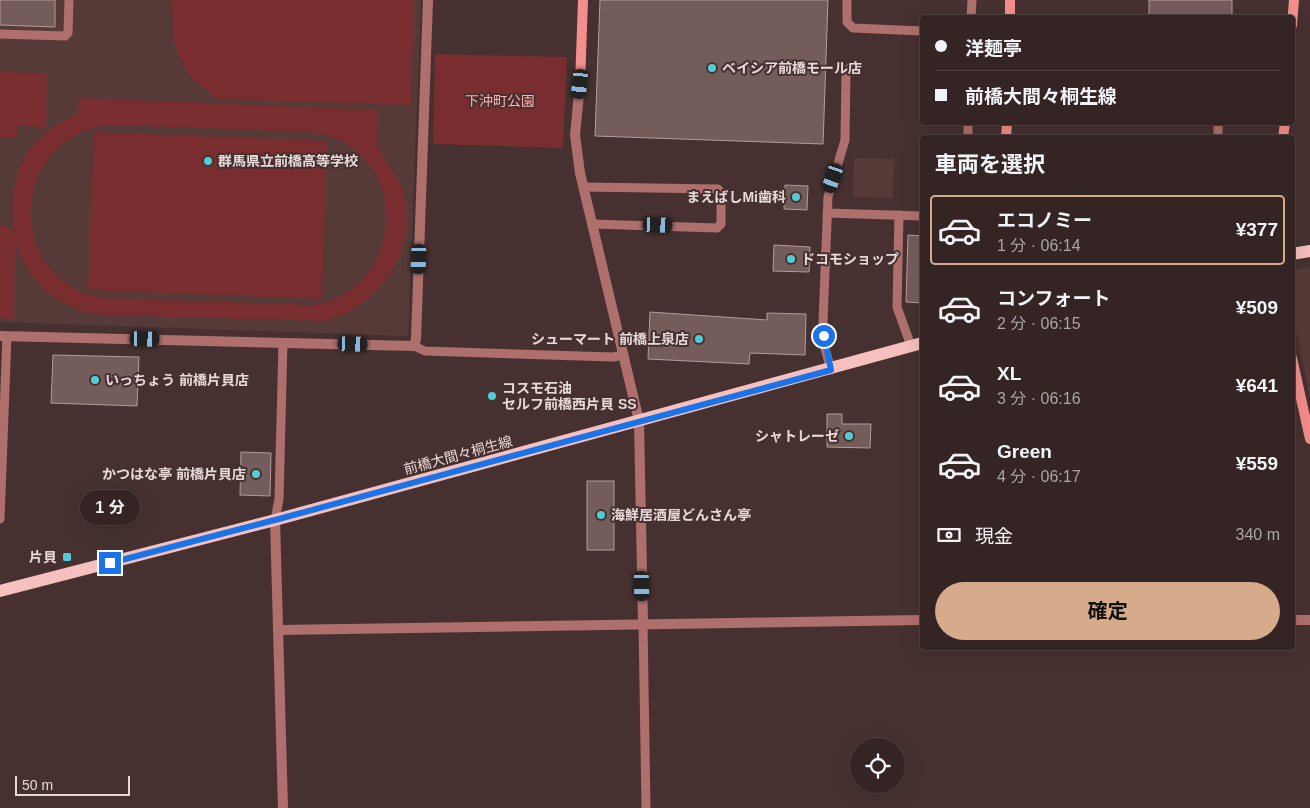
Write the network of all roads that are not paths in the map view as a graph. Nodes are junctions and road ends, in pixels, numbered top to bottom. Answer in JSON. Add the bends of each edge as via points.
{"nodes":[{"id":1,"x":69,"y":0,"type":"edge"},
{"id":2,"x":428,"y":0,"type":"edge"},
{"id":3,"x":583,"y":0,"type":"edge"},
{"id":4,"x":847,"y":0,"type":"edge"},
{"id":5,"x":972,"y":0,"type":"edge"},
{"id":6,"x":1010,"y":0,"type":"edge"},
{"id":7,"x":1294,"y":0,"type":"edge"},
{"id":8,"x":971,"y":15,"type":"edge"},
{"id":9,"x":1010,"y":15,"type":"edge"},
{"id":10,"x":1293,"y":15,"type":"edge"},
{"id":11,"x":920,"y":31,"type":"edge"},
{"id":12,"x":0,"y":34,"type":"edge"},
{"id":13,"x":858,"y":66,"type":"dead end"},
{"id":14,"x":584,"y":187,"type":"junction"},
{"id":15,"x":827,"y":213,"type":"junction"},
{"id":16,"x":899,"y":215,"type":"junction"},
{"id":17,"x":920,"y":216,"type":"edge"},
{"id":18,"x":592,"y":224,"type":"junction"},
{"id":19,"x":1310,"y":250,"type":"edge"},
{"id":20,"x":1295,"y":253,"type":"edge"},
{"id":21,"x":4,"y":336,"type":"edge"},
{"id":22,"x":283,"y":343,"type":"junction"},
{"id":23,"x":917,"y":345,"type":"edge"},
{"id":24,"x":414,"y":346,"type":"junction"},
{"id":25,"x":624,"y":354,"type":"junction"},
{"id":26,"x":831,"y":370,"type":"junction"},
{"id":27,"x":1295,"y":372,"type":"edge"},
{"id":28,"x":640,"y":421,"type":"junction"},
{"id":29,"x":1310,"y":439,"type":"edge"},
{"id":30,"x":0,"y":519,"type":"edge"},
{"id":31,"x":275,"y":520,"type":"junction"},
{"id":32,"x":0,"y":590,"type":"edge"},
{"id":33,"x":920,"y":620,"type":"edge"},
{"id":34,"x":1295,"y":620,"type":"edge"},
{"id":35,"x":1310,"y":620,"type":"edge"},
{"id":36,"x":643,"y":623,"type":"junction"},
{"id":37,"x":278,"y":630,"type":"junction"},
{"id":38,"x":283,"y":808,"type":"edge"},
{"id":39,"x":646,"y":808,"type":"edge"}],
"edges":[{"from":1,"to":12,"type":"lane","via":[[68,33],[64,36]]},
{"from":2,"to":24,"type":"street"},
{"from":3,"to":14,"type":"street","via":[[576,142]]},
{"from":4,"to":11,"type":"lane","via":[[847,22],[853,28]]},
{"from":5,"to":8,"type":"lane"},
{"from":6,"to":9,"type":"street"},
{"from":7,"to":10,"type":"street"},
{"from":13,"to":15,"type":"lane","via":[[846,71],[845,140],[829,190]]},
{"from":14,"to":18,"type":"street"},
{"from":14,"to":18,"type":"lane","via":[[718,189],[722,193],[721,224],[717,228]]},
{"from":15,"to":16,"type":"lane"},
{"from":15,"to":26,"type":"lane","via":[[823,322],[824,345]]},
{"from":16,"to":17,"type":"lane"},
{"from":16,"to":23,"type":"lane","via":[[897,307]]},
{"from":18,"to":25,"type":"street"},
{"from":19,"to":20,"type":"main road"},
{"from":21,"to":22,"type":"street"},
{"from":21,"to":30,"type":"lane"},
{"from":22,"to":24,"type":"street"},
{"from":22,"to":31,"type":"lane","via":[[279,499]]},
{"from":23,"to":26,"type":"main road","name":"前橋大間々桐生線"},
{"from":24,"to":25,"type":"lane","via":[[425,351],[613,357]]},
{"from":25,"to":28,"type":"street"},
{"from":26,"to":28,"type":"main road","name":"前橋大間々桐生線"},
{"from":27,"to":29,"type":"street"},
{"from":28,"to":31,"type":"main road","name":"前橋大間々桐生線"},
{"from":28,"to":36,"type":"street"},
{"from":31,"to":32,"type":"main road","name":"前橋大間々桐生線"},
{"from":31,"to":37,"type":"street"},
{"from":33,"to":36,"type":"street"},
{"from":34,"to":35,"type":"street"},
{"from":36,"to":37,"type":"street"},
{"from":36,"to":39,"type":"lane"},
{"from":37,"to":38,"type":"street"}]}
